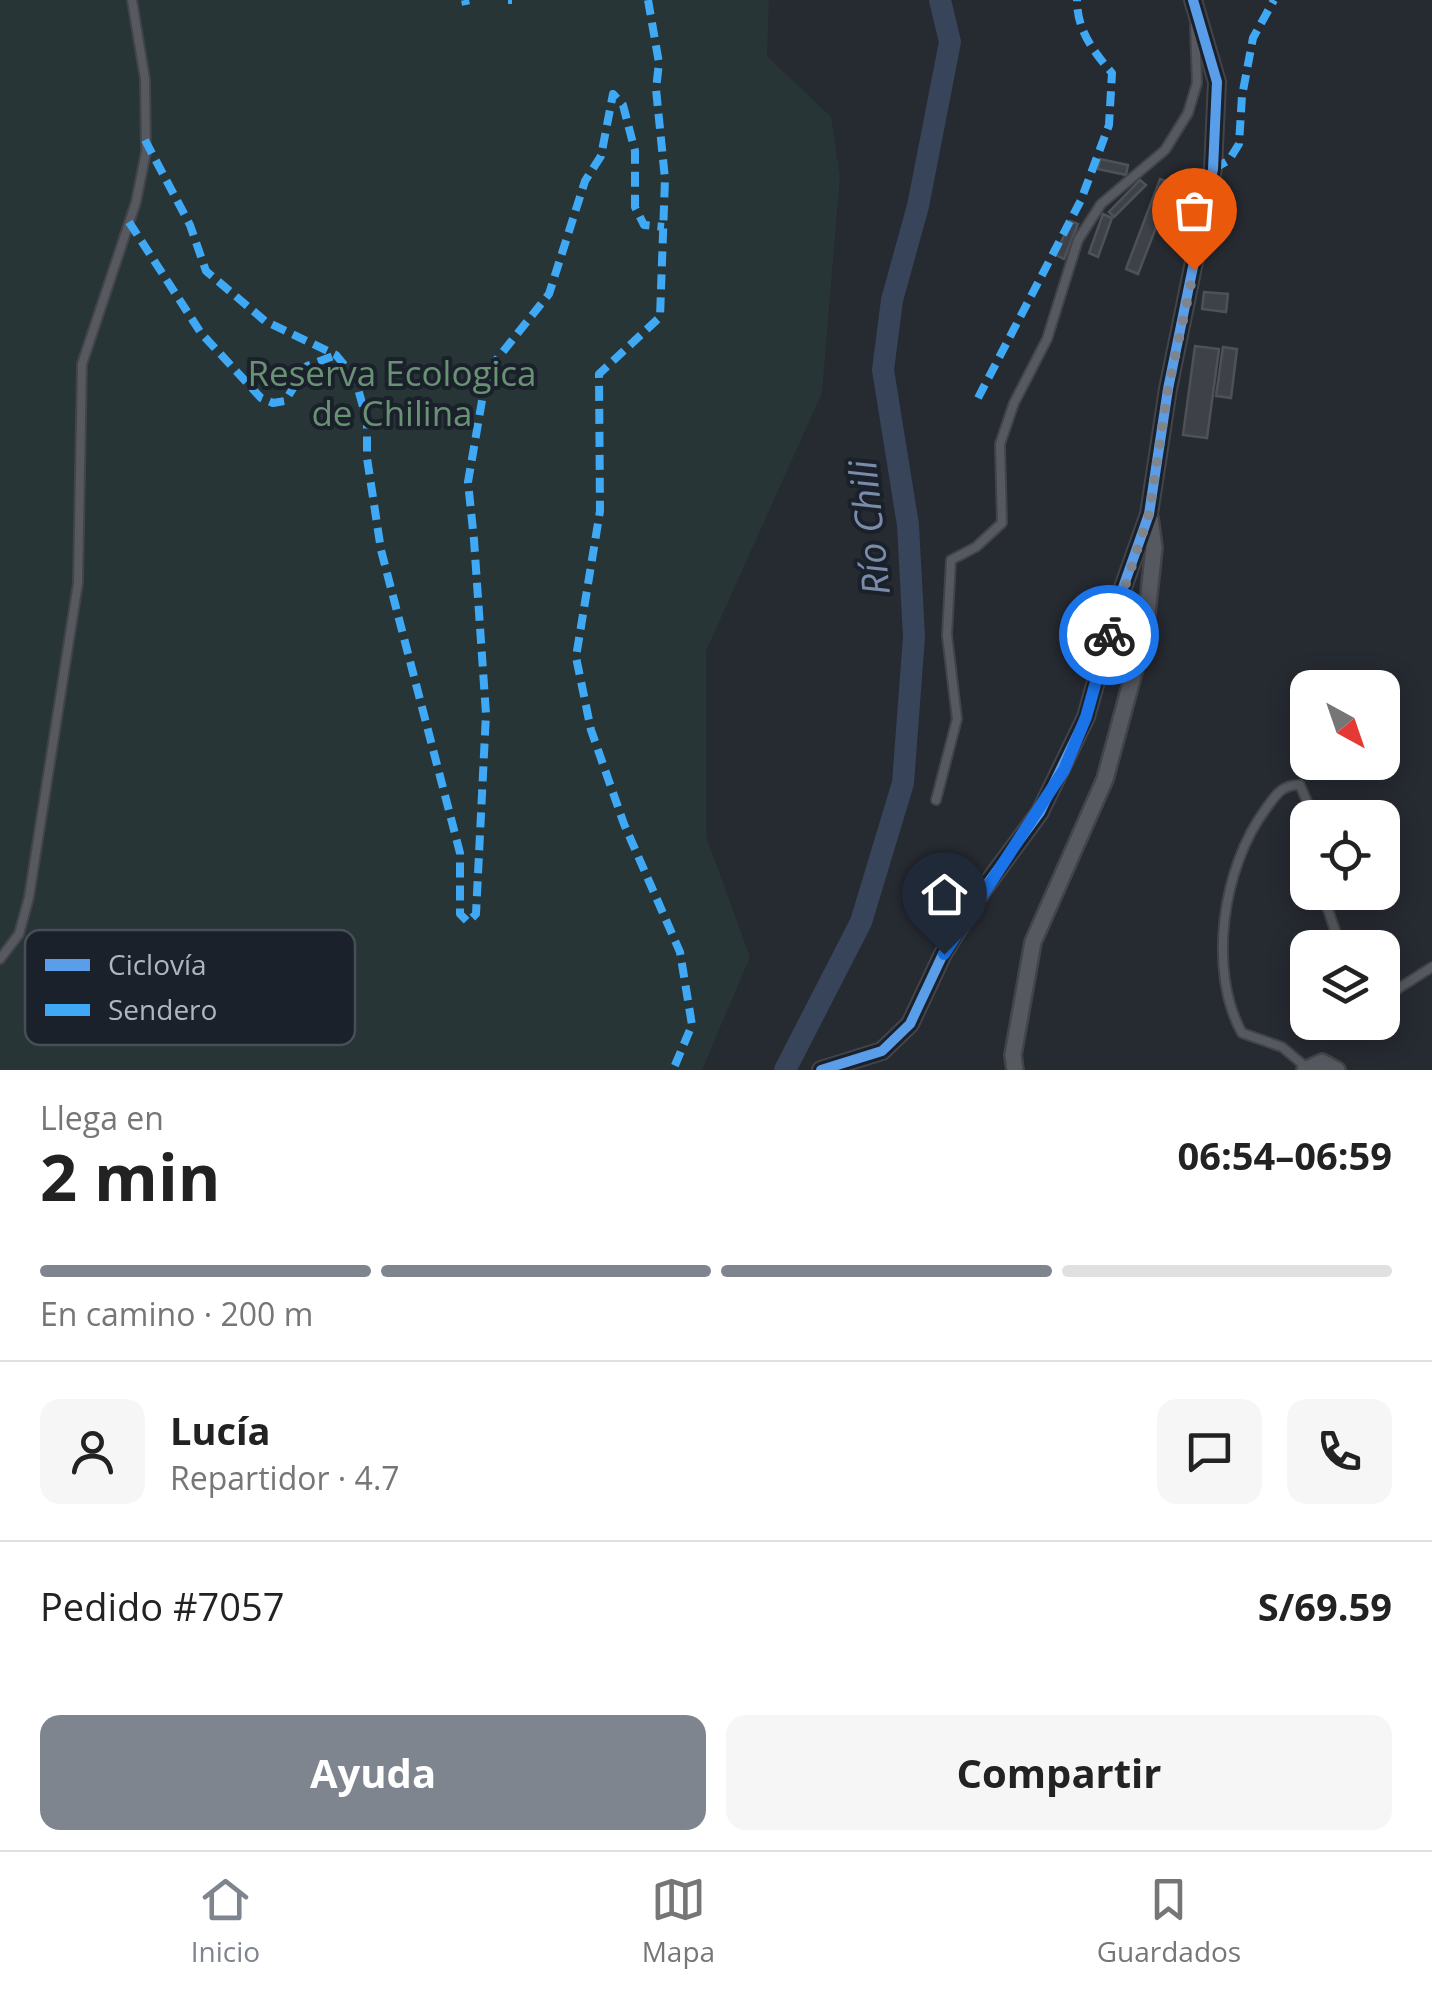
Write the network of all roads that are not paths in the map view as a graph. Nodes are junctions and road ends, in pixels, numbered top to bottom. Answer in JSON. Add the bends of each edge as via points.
{"nodes":[{"id":1,"x":132,"y":0,"type":"edge"},
{"id":2,"x":1194,"y":8,"type":"edge"},
{"id":3,"x":1149,"y":514,"type":"junction"},
{"id":4,"x":936,"y":800,"type":"dead end"},
{"id":5,"x":1307,"y":800,"type":"edge"},
{"id":6,"x":0,"y":959,"type":"edge"},
{"id":7,"x":1432,"y":966,"type":"edge"},
{"id":8,"x":1400,"y":987,"type":"edge"},
{"id":9,"x":1306,"y":1068,"type":"edge"},
{"id":10,"x":821,"y":1070,"type":"edge"},
{"id":11,"x":1015,"y":1070,"type":"edge"},
{"id":12,"x":1337,"y":1070,"type":"edge"}],
"edges":[{"from":1,"to":6,"type":"lane","via":[[145,79],[146,152],[82,364],[78,583],[26,916]]},
{"from":2,"to":3,"type":"street","via":[[1217,82],[1217,143]]},
{"from":2,"to":4,"type":"lane","via":[[1197,84],[1188,113],[1165,150],[1101,204],[1078,240],[1046,339],[1000,444],[1002,523],[951,560],[948,636],[958,718]]},
{"from":3,"to":10,"type":"street","via":[[1086,717],[1040,812],[982,891],[897,1040]]},
{"from":3,"to":11,"type":"street","via":[[1154,548],[1145,631],[1105,779],[1033,942]]},
{"from":5,"to":9,"type":"lane","via":[[1300,784],[1289,784],[1252,827],[1225,921],[1231,1013],[1242,1033],[1282,1048]]},
{"from":7,"to":8,"type":"lane"},
{"from":9,"to":12,"type":"street","via":[[1322,1062]]}]}
